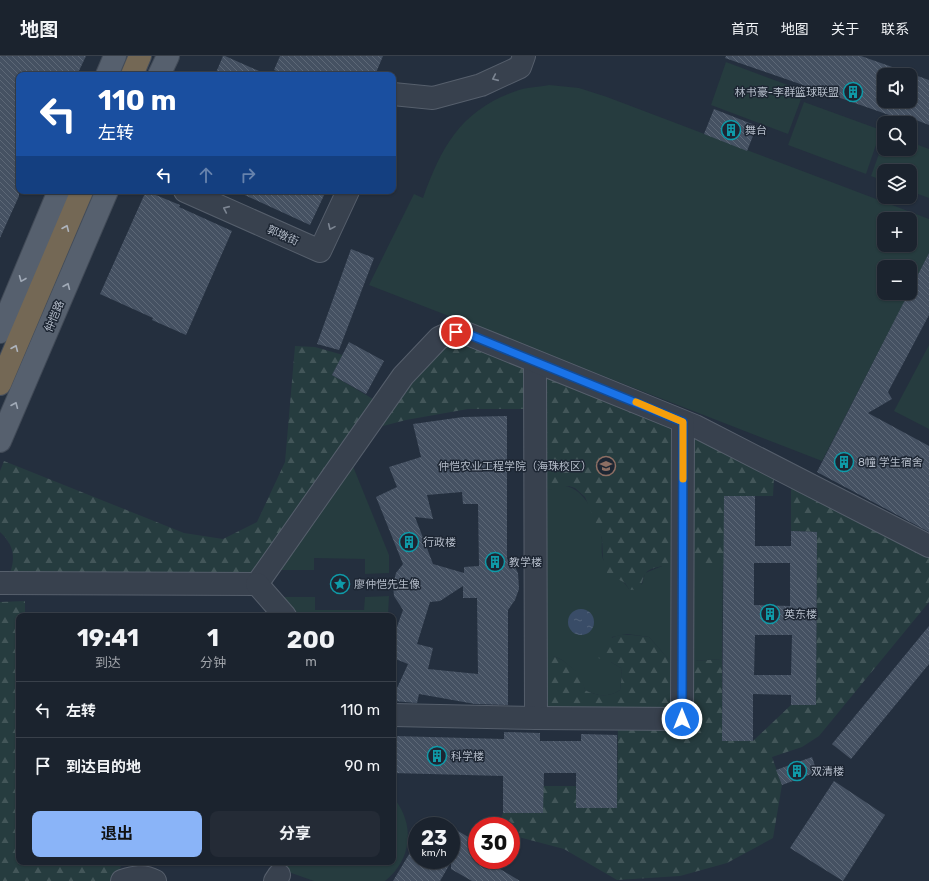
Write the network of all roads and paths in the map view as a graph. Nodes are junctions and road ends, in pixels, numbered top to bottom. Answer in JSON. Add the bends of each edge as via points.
{"nodes":[{"id":1,"x":115,"y":56,"type":"edge"},
{"id":2,"x":140,"y":56,"type":"edge"},
{"id":3,"x":168,"y":56,"type":"edge"},
{"id":4,"x":524,"y":56,"type":"edge"},
{"id":5,"x":108,"y":72,"type":"edge"},
{"id":6,"x":133,"y":72,"type":"edge"},
{"id":7,"x":160,"y":72,"type":"edge"},
{"id":8,"x":396,"y":94,"type":"edge"},
{"id":9,"x":58,"y":194,"type":"edge"},
{"id":10,"x":81,"y":194,"type":"edge"},
{"id":11,"x":107,"y":194,"type":"edge"},
{"id":12,"x":191,"y":194,"type":"edge"},
{"id":13,"x":347,"y":194,"type":"edge"},
{"id":14,"x":0,"y":332,"type":"edge"},
{"id":15,"x":535,"y":362,"type":"junction"},
{"id":16,"x":0,"y":384,"type":"edge"},
{"id":17,"x":683,"y":422,"type":"junction"},
{"id":18,"x":0,"y":441,"type":"edge"},
{"id":19,"x":929,"y":546,"type":"edge"},
{"id":20,"x":0,"y":583,"type":"edge"},
{"id":21,"x":257,"y":584,"type":"junction"},
{"id":22,"x":282,"y":613,"type":"edge"},
{"id":23,"x":396,"y":715,"type":"edge"},
{"id":24,"x":536,"y":718,"type":"junction"},
{"id":25,"x":122,"y":881,"type":"edge"},
{"id":26,"x":155,"y":881,"type":"edge"}],
"edges":[{"from":1,"to":5,"type":"main road"},
{"from":2,"to":6,"type":"highway"},
{"from":3,"to":7,"type":"main road"},
{"from":4,"to":8,"type":"street","one_way":true,"via":[[520,67],[481,85],[433,98]]},
{"from":9,"to":14,"type":"main road","one_way":true},
{"from":16,"to":10,"type":"highway","one_way":true},
{"from":18,"to":11,"type":"main road","name":"仲恺路","one_way":true},
{"from":13,"to":12,"type":"street","name":"郭墩街","one_way":true,"via":[[320,251]]},
{"from":15,"to":17,"type":"street"},
{"from":15,"to":21,"type":"street","via":[[463,332],[452,332],[439,338],[403,376]]},
{"from":15,"to":24,"type":"street"},
{"from":17,"to":19,"type":"street"},
{"from":17,"to":24,"type":"street","via":[[682,719]]},
{"from":20,"to":21,"type":"street"},
{"from":21,"to":22,"type":"street"},
{"from":23,"to":24,"type":"street"},
{"from":25,"to":26,"type":"street","via":[[147,877]]}]}
